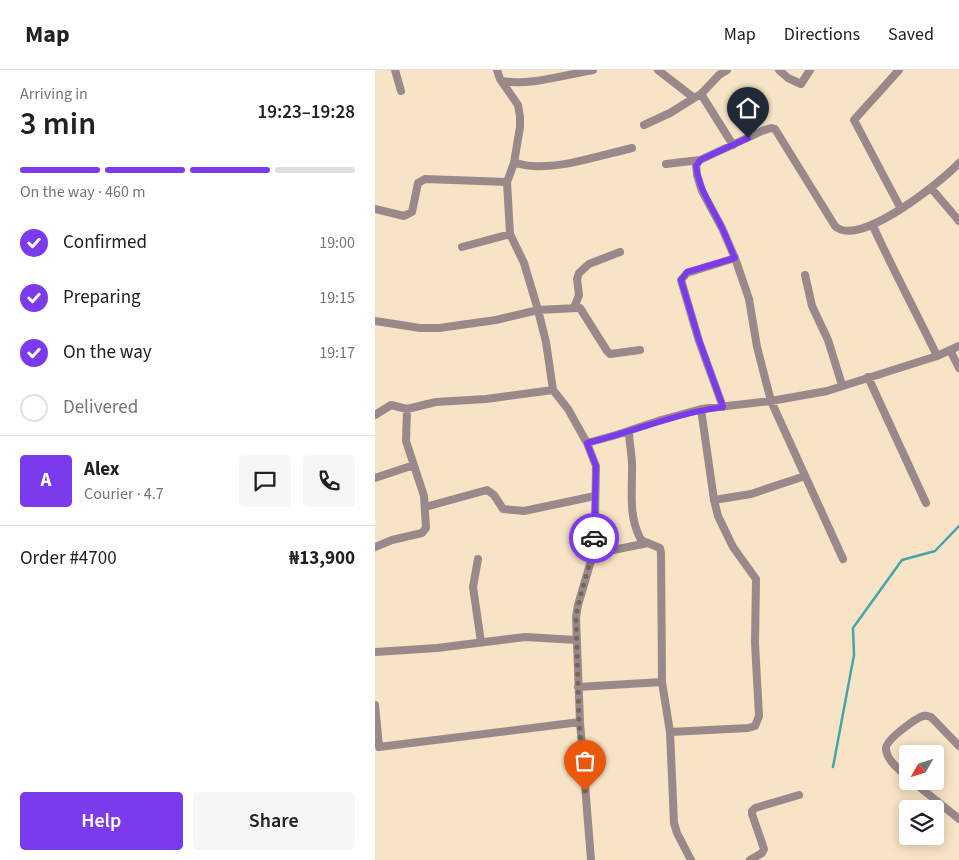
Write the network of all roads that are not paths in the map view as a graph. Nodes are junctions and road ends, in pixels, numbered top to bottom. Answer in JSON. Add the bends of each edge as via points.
{"nodes":[{"id":1,"x":395,"y":70,"type":"edge"},
{"id":2,"x":497,"y":70,"type":"edge"},
{"id":3,"x":593,"y":70,"type":"edge"},
{"id":4,"x":658,"y":70,"type":"edge"},
{"id":5,"x":727,"y":70,"type":"edge"},
{"id":6,"x":779,"y":70,"type":"edge"},
{"id":7,"x":810,"y":70,"type":"edge"},
{"id":8,"x":899,"y":70,"type":"edge"},
{"id":9,"x":502,"y":82,"type":"junction"},
{"id":10,"x":401,"y":91,"type":"dead end"},
{"id":11,"x":698,"y":96,"type":"junction"},
{"id":12,"x":644,"y":125,"type":"dead end"},
{"id":13,"x":733,"y":145,"type":"junction"},
{"id":14,"x":632,"y":148,"type":"dead end"},
{"id":15,"x":700,"y":160,"type":"junction"},
{"id":16,"x":514,"y":163,"type":"junction"},
{"id":17,"x":959,"y":163,"type":"edge"},
{"id":18,"x":667,"y":164,"type":"dead end"},
{"id":19,"x":507,"y":182,"type":"junction"},
{"id":20,"x":931,"y":188,"type":"junction"},
{"id":21,"x":375,"y":209,"type":"edge"},
{"id":22,"x":901,"y":209,"type":"junction"},
{"id":23,"x":959,"y":221,"type":"edge"},
{"id":24,"x":873,"y":226,"type":"junction"},
{"id":25,"x":510,"y":234,"type":"junction"},
{"id":26,"x":462,"y":247,"type":"dead end"},
{"id":27,"x":620,"y":252,"type":"dead end"},
{"id":28,"x":735,"y":258,"type":"junction"},
{"id":29,"x":805,"y":275,"type":"dead end"},
{"id":30,"x":574,"y":308,"type":"junction"},
{"id":31,"x":538,"y":310,"type":"junction"},
{"id":32,"x":375,"y":321,"type":"edge"},
{"id":33,"x":959,"y":346,"type":"edge"},
{"id":34,"x":641,"y":350,"type":"dead end"},
{"id":35,"x":950,"y":350,"type":"junction"},
{"id":36,"x":937,"y":356,"type":"junction"},
{"id":37,"x":959,"y":368,"type":"edge"},
{"id":38,"x":868,"y":377,"type":"junction"},
{"id":39,"x":842,"y":385,"type":"junction"},
{"id":40,"x":553,"y":390,"type":"junction"},
{"id":41,"x":771,"y":400,"type":"junction"},
{"id":42,"x":723,"y":407,"type":"junction"},
{"id":43,"x":407,"y":410,"type":"junction"},
{"id":44,"x":701,"y":410,"type":"junction"},
{"id":45,"x":375,"y":415,"type":"edge"},
{"id":46,"x":629,"y":431,"type":"junction"},
{"id":47,"x":587,"y":443,"type":"junction"},
{"id":48,"x":414,"y":465,"type":"junction"},
{"id":49,"x":805,"y":476,"type":"junction"},
{"id":50,"x":375,"y":478,"type":"edge"},
{"id":51,"x":595,"y":496,"type":"junction"},
{"id":52,"x":714,"y":500,"type":"junction"},
{"id":53,"x":926,"y":503,"type":"dead end"},
{"id":54,"x":425,"y":507,"type":"junction"},
{"id":55,"x":648,"y":543,"type":"junction"},
{"id":56,"x":375,"y":546,"type":"edge"},
{"id":57,"x":593,"y":554,"type":"junction"},
{"id":58,"x":478,"y":558,"type":"dead end"},
{"id":59,"x":843,"y":559,"type":"dead end"},
{"id":60,"x":576,"y":640,"type":"junction"},
{"id":61,"x":481,"y":642,"type":"junction"},
{"id":62,"x":375,"y":652,"type":"edge"},
{"id":63,"x":662,"y":682,"type":"junction"},
{"id":64,"x":578,"y":687,"type":"junction"},
{"id":65,"x":375,"y":707,"type":"edge"},
{"id":66,"x":579,"y":722,"type":"junction"},
{"id":67,"x":670,"y":732,"type":"junction"},
{"id":68,"x":959,"y":746,"type":"edge"},
{"id":69,"x":899,"y":768,"type":"edge"},
{"id":70,"x":923,"y":790,"type":"edge"},
{"id":71,"x":799,"y":795,"type":"dead end"},
{"id":72,"x":959,"y":819,"type":"edge"},
{"id":73,"x":591,"y":860,"type":"edge"},
{"id":74,"x":691,"y":860,"type":"edge"},
{"id":75,"x":750,"y":860,"type":"edge"}],
"edges":[{"from":1,"to":10,"type":"street"},
{"from":2,"to":9,"type":"street"},
{"from":3,"to":9,"type":"street","via":[[513,84]]},
{"from":4,"to":11,"type":"street","via":[[681,89]]},
{"from":5,"to":11,"type":"street"},
{"from":6,"to":7,"type":"street","via":[[801,84]]},
{"from":8,"to":22,"type":"street","via":[[854,120]]},
{"from":9,"to":16,"type":"street","via":[[518,105],[520,117]]},
{"from":11,"to":12,"type":"street"},
{"from":11,"to":13,"type":"street"},
{"from":13,"to":15,"type":"street"},
{"from":13,"to":24,"type":"street","via":[[762,131],[775,129],[839,231]]},
{"from":14,"to":16,"type":"street","via":[[552,165]]},
{"from":15,"to":18,"type":"street"},
{"from":15,"to":28,"type":"street","via":[[696,166],[702,191]]},
{"from":16,"to":19,"type":"street"},
{"from":17,"to":20,"type":"street"},
{"from":19,"to":21,"type":"street","via":[[425,179],[418,183],[412,212],[408,215]]},
{"from":19,"to":25,"type":"street"},
{"from":20,"to":22,"type":"street"},
{"from":20,"to":23,"type":"street"},
{"from":22,"to":24,"type":"street"},
{"from":24,"to":36,"type":"street"},
{"from":25,"to":26,"type":"street"},
{"from":25,"to":31,"type":"street","via":[[524,263]]},
{"from":27,"to":30,"type":"street","via":[[589,264],[579,273],[579,295]]},
{"from":28,"to":41,"type":"street","via":[[749,300]]},
{"from":28,"to":42,"type":"street","via":[[687,272],[681,280]]},
{"from":29,"to":39,"type":"street","via":[[812,306]]},
{"from":30,"to":31,"type":"street"},
{"from":30,"to":34,"type":"street","via":[[580,308],[610,354]]},
{"from":31,"to":32,"type":"street","via":[[497,320],[439,328]]},
{"from":31,"to":40,"type":"street"},
{"from":33,"to":35,"type":"street"},
{"from":35,"to":36,"type":"street"},
{"from":35,"to":37,"type":"street"},
{"from":36,"to":38,"type":"street"},
{"from":38,"to":39,"type":"street"},
{"from":38,"to":53,"type":"street"},
{"from":39,"to":41,"type":"street","via":[[827,391]]},
{"from":40,"to":43,"type":"street","via":[[436,402]]},
{"from":40,"to":47,"type":"street"},
{"from":41,"to":42,"type":"street"},
{"from":41,"to":49,"type":"street"},
{"from":42,"to":44,"type":"street"},
{"from":43,"to":45,"type":"street","via":[[391,405]]},
{"from":43,"to":48,"type":"street","via":[[406,441]]},
{"from":44,"to":46,"type":"street"},
{"from":44,"to":52,"type":"street"},
{"from":46,"to":47,"type":"street"},
{"from":46,"to":55,"type":"street","via":[[632,513],[640,538]]},
{"from":47,"to":51,"type":"street","via":[[596,466]]},
{"from":48,"to":50,"type":"street"},
{"from":48,"to":54,"type":"street"},
{"from":49,"to":52,"type":"street","via":[[751,494]]},
{"from":49,"to":59,"type":"street"},
{"from":51,"to":54,"type":"street","via":[[524,511],[503,509],[487,490]]},
{"from":51,"to":57,"type":"street"},
{"from":52,"to":67,"type":"street","via":[[727,537],[756,579],[758,722],[748,728]]},
{"from":54,"to":56,"type":"street","via":[[426,528],[422,533]]},
{"from":55,"to":57,"type":"street"},
{"from":55,"to":63,"type":"street","via":[[659,548],[661,553]]},
{"from":57,"to":60,"type":"street","via":[[578,604]]},
{"from":58,"to":61,"type":"street","via":[[473,586]]},
{"from":60,"to":61,"type":"street","via":[[525,637]]},
{"from":60,"to":64,"type":"street"},
{"from":61,"to":62,"type":"street"},
{"from":63,"to":64,"type":"street"},
{"from":63,"to":67,"type":"street"},
{"from":64,"to":66,"type":"street"},
{"from":65,"to":66,"type":"street","via":[[379,747]]},
{"from":66,"to":73,"type":"street"},
{"from":67,"to":74,"type":"street","via":[[675,823]]},
{"from":68,"to":69,"type":"street","via":[[931,717],[922,716],[887,744],[890,758]]},
{"from":70,"to":72,"type":"street"},
{"from":71,"to":75,"type":"street","via":[[752,810],[764,849]]}]}
